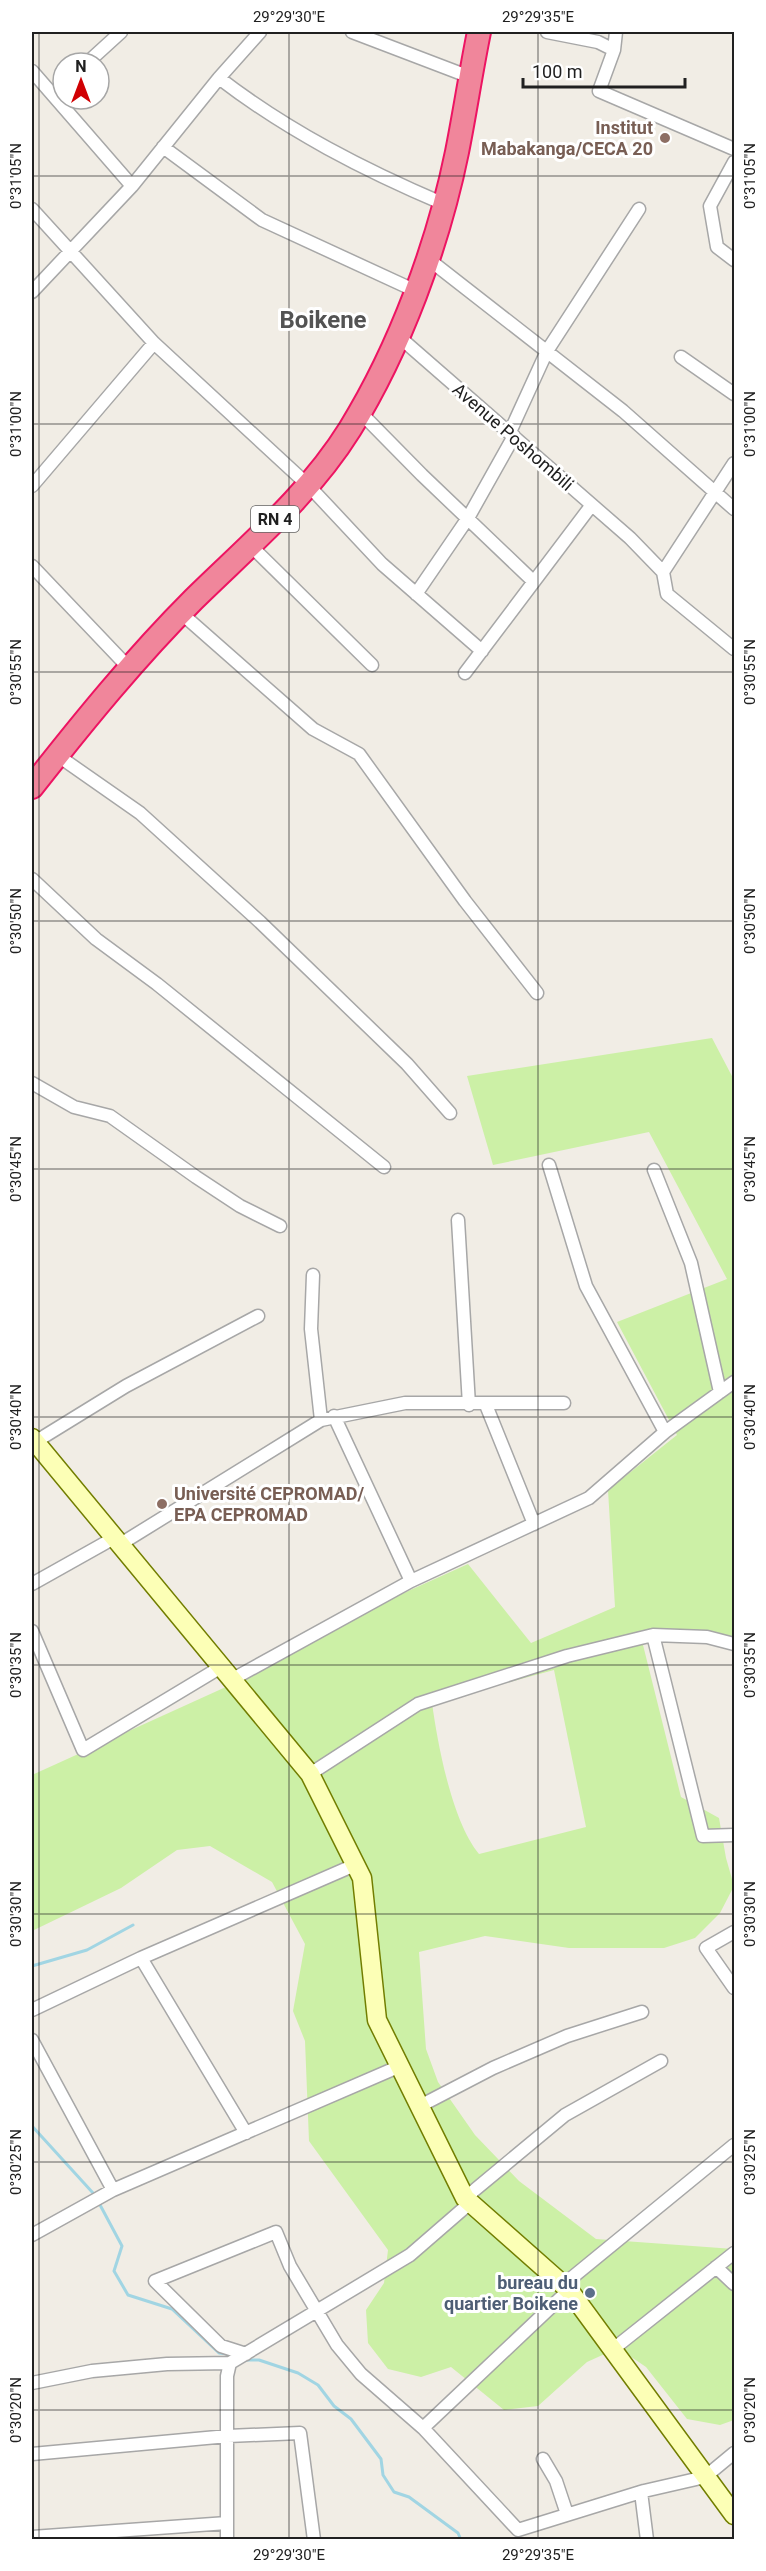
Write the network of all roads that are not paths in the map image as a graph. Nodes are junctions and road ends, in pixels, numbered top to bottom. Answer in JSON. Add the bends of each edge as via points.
{"nodes":[{"id":1,"x":121,"y":32,"type":"edge"},
{"id":2,"x":260,"y":32,"type":"edge"},
{"id":3,"x":351,"y":32,"type":"edge"},
{"id":4,"x":479,"y":32,"type":"edge"},
{"id":5,"x":547,"y":32,"type":"edge"},
{"id":6,"x":616,"y":32,"type":"edge"},
{"id":7,"x":614,"y":50,"type":"junction"},
{"id":8,"x":100,"y":51,"type":"edge"},
{"id":9,"x":32,"y":71,"type":"edge"},
{"id":10,"x":470,"y":76,"type":"junction"},
{"id":11,"x":219,"y":78,"type":"junction"},
{"id":12,"x":51,"y":92,"type":"edge"},
{"id":13,"x":68,"y":111,"type":"edge"},
{"id":14,"x":163,"y":147,"type":"junction"},
{"id":15,"x":735,"y":149,"type":"edge"},
{"id":16,"x":735,"y":162,"type":"edge"},
{"id":17,"x":132,"y":186,"type":"junction"},
{"id":18,"x":444,"y":204,"type":"junction"},
{"id":19,"x":32,"y":209,"type":"edge"},
{"id":20,"x":639,"y":209,"type":"dead end"},
{"id":21,"x":71,"y":252,"type":"junction"},
{"id":22,"x":427,"y":258,"type":"junction"},
{"id":23,"x":735,"y":260,"type":"edge"},
{"id":24,"x":416,"y":291,"type":"junction"},
{"id":25,"x":32,"y":292,"type":"edge"},
{"id":26,"x":397,"y":335,"type":"junction"},
{"id":27,"x":154,"y":343,"type":"junction"},
{"id":28,"x":547,"y":351,"type":"junction"},
{"id":29,"x":681,"y":357,"type":"dead end"},
{"id":30,"x":735,"y":394,"type":"edge"},
{"id":31,"x":360,"y":411,"type":"junction"},
{"id":32,"x":512,"y":434,"type":"junction"},
{"id":33,"x":735,"y":463,"type":"edge"},
{"id":34,"x":32,"y":486,"type":"edge"},
{"id":35,"x":309,"y":486,"type":"junction"},
{"id":36,"x":716,"y":494,"type":"junction"},
{"id":37,"x":591,"y":506,"type":"junction"},
{"id":38,"x":735,"y":509,"type":"edge"},
{"id":39,"x":468,"y":518,"type":"junction"},
{"id":40,"x":250,"y":545,"type":"junction"},
{"id":41,"x":32,"y":566,"type":"edge"},
{"id":42,"x":663,"y":572,"type":"junction"},
{"id":43,"x":533,"y":581,"type":"junction"},
{"id":44,"x":416,"y":594,"type":"junction"},
{"id":45,"x":181,"y":613,"type":"junction"},
{"id":46,"x":733,"y":644,"type":"edge"},
{"id":47,"x":482,"y":651,"type":"junction"},
{"id":48,"x":372,"y":665,"type":"dead end"},
{"id":49,"x":130,"y":669,"type":"junction"},
{"id":50,"x":465,"y":673,"type":"dead end"},
{"id":51,"x":57,"y":755,"type":"junction"},
{"id":52,"x":32,"y":787,"type":"edge"},
{"id":53,"x":32,"y":879,"type":"edge"},
{"id":54,"x":537,"y":993,"type":"dead end"},
{"id":55,"x":32,"y":1083,"type":"edge"},
{"id":56,"x":450,"y":1113,"type":"dead end"},
{"id":57,"x":549,"y":1165,"type":"dead end"},
{"id":58,"x":384,"y":1167,"type":"dead end"},
{"id":59,"x":654,"y":1170,"type":"dead end"},
{"id":60,"x":458,"y":1220,"type":"dead end"},
{"id":61,"x":280,"y":1226,"type":"dead end"},
{"id":62,"x":313,"y":1275,"type":"dead end"},
{"id":63,"x":258,"y":1317,"type":"dead end"},
{"id":64,"x":735,"y":1382,"type":"edge"},
{"id":65,"x":720,"y":1392,"type":"junction"},
{"id":66,"x":564,"y":1403,"type":"dead end"},
{"id":67,"x":469,"y":1405,"type":"junction"},
{"id":68,"x":486,"y":1405,"type":"junction"},
{"id":69,"x":334,"y":1416,"type":"junction"},
{"id":70,"x":321,"y":1420,"type":"junction"},
{"id":71,"x":665,"y":1432,"type":"junction"},
{"id":72,"x":33,"y":1440,"type":"edge"},
{"id":73,"x":534,"y":1524,"type":"junction"},
{"id":74,"x":116,"y":1541,"type":"junction"},
{"id":75,"x":411,"y":1581,"type":"junction"},
{"id":76,"x":32,"y":1584,"type":"edge"},
{"id":77,"x":32,"y":1631,"type":"edge"},
{"id":78,"x":653,"y":1635,"type":"junction"},
{"id":79,"x":735,"y":1644,"type":"edge"},
{"id":80,"x":226,"y":1673,"type":"junction"},
{"id":81,"x":310,"y":1774,"type":"junction"},
{"id":82,"x":735,"y":1835,"type":"edge"},
{"id":83,"x":357,"y":1864,"type":"junction"},
{"id":84,"x":735,"y":1932,"type":"edge"},
{"id":85,"x":141,"y":1958,"type":"junction"},
{"id":86,"x":735,"y":1988,"type":"edge"},
{"id":87,"x":32,"y":2010,"type":"edge"},
{"id":88,"x":642,"y":2012,"type":"dead end"},
{"id":89,"x":32,"y":2040,"type":"edge"},
{"id":90,"x":661,"y":2061,"type":"dead end"},
{"id":91,"x":398,"y":2067,"type":"junction"},
{"id":92,"x":418,"y":2107,"type":"junction"},
{"id":93,"x":246,"y":2133,"type":"junction"},
{"id":94,"x":732,"y":2153,"type":"edge"},
{"id":95,"x":113,"y":2190,"type":"junction"},
{"id":96,"x":467,"y":2201,"type":"junction"},
{"id":97,"x":32,"y":2235,"type":"edge"},
{"id":98,"x":735,"y":2253,"type":"edge"},
{"id":99,"x":716,"y":2266,"type":"junction"},
{"id":100,"x":735,"y":2284,"type":"edge"},
{"id":101,"x":566,"y":2288,"type":"junction"},
{"id":102,"x":320,"y":2312,"type":"junction"},
{"id":103,"x":612,"y":2350,"type":"junction"},
{"id":104,"x":239,"y":2359,"type":"junction"},
{"id":105,"x":32,"y":2383,"type":"edge"},
{"id":106,"x":423,"y":2428,"type":"junction"},
{"id":107,"x":228,"y":2436,"type":"junction"},
{"id":108,"x":735,"y":2453,"type":"edge"},
{"id":109,"x":32,"y":2454,"type":"edge"},
{"id":110,"x":543,"y":2459,"type":"dead end"},
{"id":111,"x":705,"y":2477,"type":"junction"},
{"id":112,"x":641,"y":2492,"type":"junction"},
{"id":113,"x":567,"y":2514,"type":"junction"},
{"id":114,"x":735,"y":2515,"type":"edge"},
{"id":115,"x":227,"y":2523,"type":"junction"},
{"id":116,"x":32,"y":2536,"type":"edge"},
{"id":117,"x":227,"y":2540,"type":"edge"},
{"id":118,"x":314,"y":2540,"type":"edge"},
{"id":119,"x":647,"y":2540,"type":"edge"}],
"edges":[{"from":1,"to":8,"type":"street"},
{"from":2,"to":11,"type":"street"},
{"from":3,"to":10,"type":"street"},
{"from":4,"to":10,"type":"highway","number":"RN 4"},
{"from":5,"to":7,"type":"street","via":[[598,42]]},
{"from":6,"to":7,"type":"street"},
{"from":7,"to":15,"type":"street","via":[[599,91]]},
{"from":9,"to":12,"type":"street"},
{"from":10,"to":18,"type":"highway","number":"RN 4"},
{"from":11,"to":14,"type":"street"},
{"from":11,"to":18,"type":"street","via":[[260,110],[375,175]]},
{"from":13,"to":17,"type":"street"},
{"from":14,"to":17,"type":"street"},
{"from":14,"to":24,"type":"street","via":[[262,220]]},
{"from":16,"to":23,"type":"street","via":[[710,207],[717,247]]},
{"from":17,"to":21,"type":"street"},
{"from":18,"to":22,"type":"highway","number":"RN 4"},
{"from":19,"to":21,"type":"street"},
{"from":20,"to":28,"type":"street"},
{"from":21,"to":25,"type":"street"},
{"from":21,"to":27,"type":"street"},
{"from":22,"to":24,"type":"highway","number":"RN 4"},
{"from":22,"to":28,"type":"street"},
{"from":24,"to":26,"type":"highway","number":"RN 4"},
{"from":26,"to":31,"type":"highway","number":"RN 4"},
{"from":26,"to":32,"type":"street","name":"Avenue Poshombili"},
{"from":27,"to":34,"type":"street"},
{"from":27,"to":35,"type":"street"},
{"from":28,"to":32,"type":"street"},
{"from":28,"to":36,"type":"street","via":[[623,411]]},
{"from":29,"to":30,"type":"street"},
{"from":31,"to":35,"type":"highway","number":"RN 4"},
{"from":31,"to":39,"type":"street"},
{"from":32,"to":37,"type":"street","name":"Avenue Poshombili"},
{"from":32,"to":39,"type":"street"},
{"from":33,"to":36,"type":"street"},
{"from":35,"to":40,"type":"highway","number":"RN 4"},
{"from":35,"to":44,"type":"street","via":[[382,564]]},
{"from":36,"to":38,"type":"street"},
{"from":36,"to":42,"type":"street"},
{"from":37,"to":42,"type":"street","name":"Avenue Poshombili"},
{"from":37,"to":43,"type":"street"},
{"from":39,"to":43,"type":"street"},
{"from":39,"to":44,"type":"street"},
{"from":40,"to":45,"type":"highway","number":"RN 4"},
{"from":40,"to":48,"type":"street"},
{"from":41,"to":49,"type":"street"},
{"from":42,"to":46,"type":"street","via":[[667,594]]},
{"from":43,"to":47,"type":"street"},
{"from":44,"to":47,"type":"street"},
{"from":45,"to":49,"type":"highway","number":"RN 4"},
{"from":45,"to":54,"type":"street","via":[[313,729],[359,754]]},
{"from":47,"to":50,"type":"street"},
{"from":49,"to":51,"type":"highway","number":"RN 4"},
{"from":51,"to":52,"type":"highway","number":"RN 4"},
{"from":51,"to":56,"type":"street","via":[[140,813],[234,898],[407,1064]]},
{"from":53,"to":58,"type":"street","via":[[96,939]]},
{"from":55,"to":61,"type":"street","via":[[74,1107],[110,1116],[196,1178]]},
{"from":57,"to":71,"type":"street","via":[[586,1286]]},
{"from":59,"to":65,"type":"street","via":[[691,1263]]},
{"from":60,"to":67,"type":"street"},
{"from":62,"to":70,"type":"street","via":[[311,1329]]},
{"from":63,"to":72,"type":"street"},
{"from":64,"to":65,"type":"street"},
{"from":65,"to":71,"type":"street"},
{"from":66,"to":68,"type":"street"},
{"from":67,"to":68,"type":"street"},
{"from":67,"to":69,"type":"street","via":[[405,1403]]},
{"from":68,"to":73,"type":"street"},
{"from":69,"to":70,"type":"street"},
{"from":69,"to":75,"type":"street"},
{"from":70,"to":74,"type":"street"},
{"from":71,"to":73,"type":"street","via":[[589,1498]]},
{"from":72,"to":74,"type":"street"},
{"from":73,"to":75,"type":"street"},
{"from":74,"to":76,"type":"street"},
{"from":74,"to":80,"type":"street"},
{"from":75,"to":80,"type":"street"},
{"from":77,"to":80,"type":"street","via":[[83,1750]]},
{"from":78,"to":79,"type":"street","via":[[707,1637]]},
{"from":78,"to":81,"type":"street","via":[[567,1656],[418,1704]]},
{"from":78,"to":82,"type":"street","via":[[703,1836]]},
{"from":80,"to":81,"type":"street"},
{"from":81,"to":83,"type":"street"},
{"from":83,"to":85,"type":"street"},
{"from":83,"to":91,"type":"street","via":[[362,1878],[377,2020]]},
{"from":84,"to":86,"type":"street","via":[[706,1948]]},
{"from":85,"to":87,"type":"street"},
{"from":85,"to":93,"type":"street"},
{"from":88,"to":92,"type":"street","via":[[567,2036]]},
{"from":89,"to":95,"type":"street"},
{"from":90,"to":96,"type":"street","via":[[565,2115]]},
{"from":91,"to":92,"type":"street"},
{"from":91,"to":93,"type":"street"},
{"from":92,"to":96,"type":"street"},
{"from":93,"to":95,"type":"street"},
{"from":94,"to":101,"type":"street"},
{"from":95,"to":97,"type":"street"},
{"from":96,"to":101,"type":"street"},
{"from":96,"to":102,"type":"street","via":[[410,2256]]},
{"from":98,"to":99,"type":"street"},
{"from":99,"to":100,"type":"street"},
{"from":99,"to":103,"type":"street"},
{"from":101,"to":103,"type":"street"},
{"from":101,"to":106,"type":"street"},
{"from":102,"to":104,"type":"street"},
{"from":102,"to":104,"type":"street","via":[[290,2266],[276,2232],[154,2281]]},
{"from":102,"to":106,"type":"street","via":[[337,2345],[362,2374]]},
{"from":103,"to":111,"type":"street"},
{"from":104,"to":105,"type":"street","via":[[113,2369]]},
{"from":104,"to":107,"type":"street","via":[[227,2376]]},
{"from":106,"to":113,"type":"street","via":[[518,2530]]},
{"from":107,"to":109,"type":"street"},
{"from":107,"to":115,"type":"street"},
{"from":107,"to":118,"type":"street","via":[[300,2433]]},
{"from":108,"to":111,"type":"street"},
{"from":110,"to":113,"type":"street","via":[[556,2481]]},
{"from":111,"to":112,"type":"street"},
{"from":111,"to":114,"type":"street"},
{"from":112,"to":113,"type":"street"},
{"from":112,"to":119,"type":"street"},
{"from":115,"to":116,"type":"street"},
{"from":115,"to":117,"type":"street"}]}
